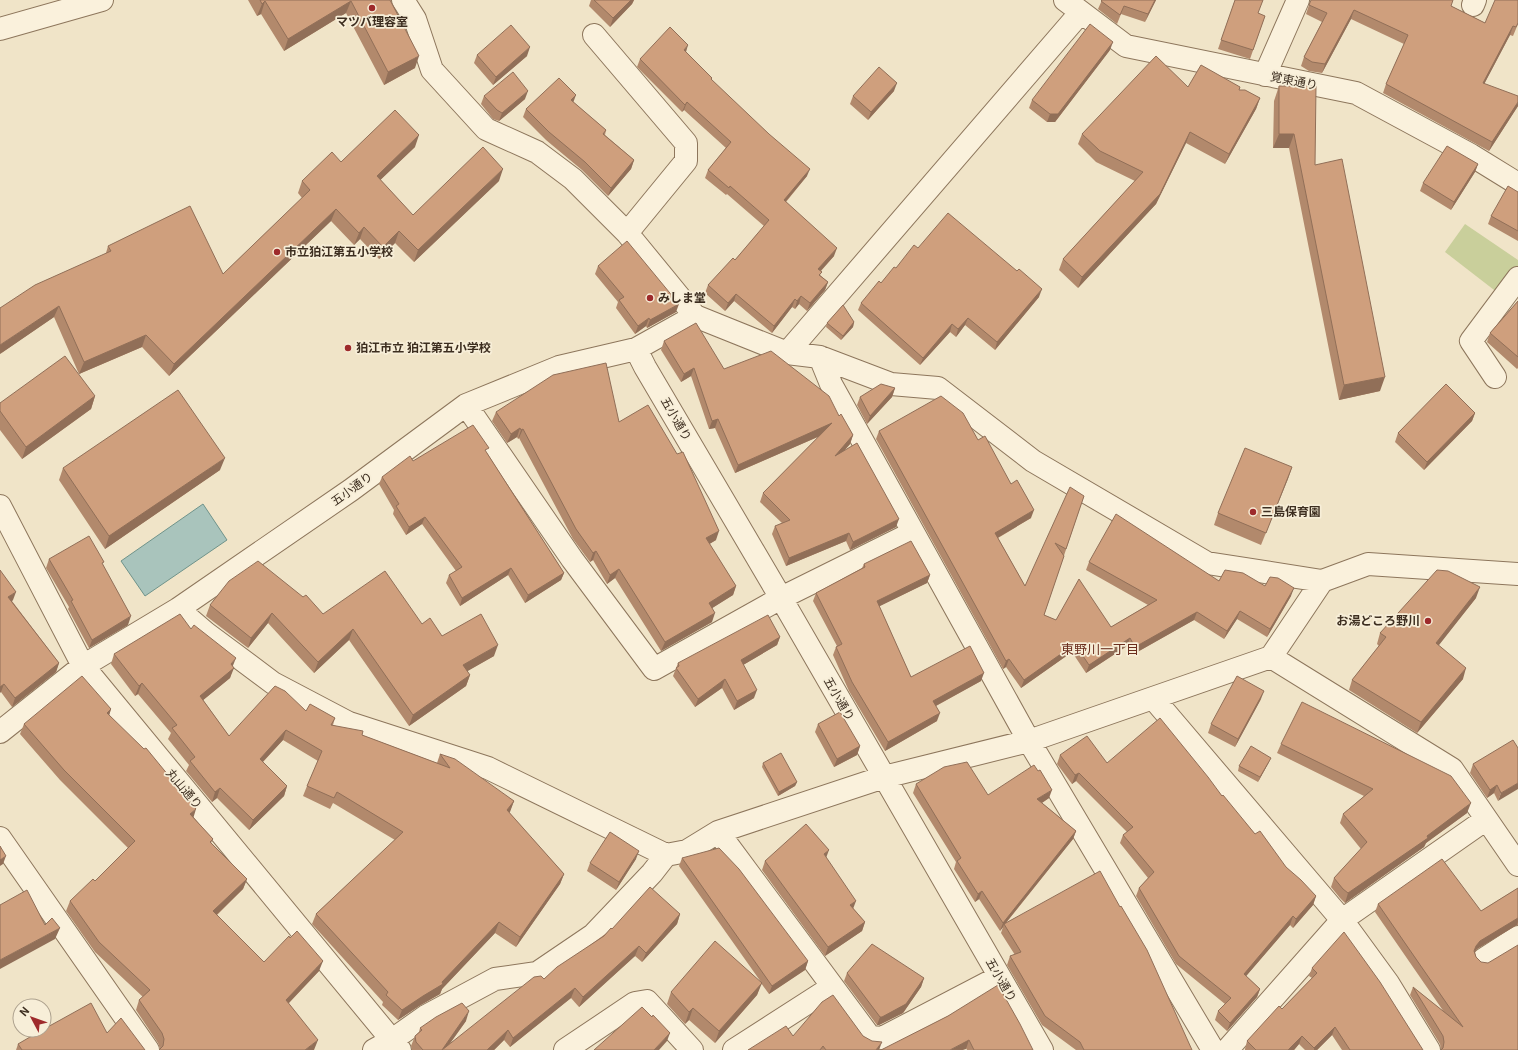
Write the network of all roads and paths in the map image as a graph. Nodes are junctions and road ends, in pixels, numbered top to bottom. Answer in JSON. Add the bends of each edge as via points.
{"nodes":[{"id":1,"x":102,"y":0,"type":"edge"},
{"id":2,"x":403,"y":0,"type":"edge"},
{"id":3,"x":1298,"y":0,"type":"edge"},
{"id":4,"x":1073,"y":6,"type":"edge"},
{"id":5,"x":0,"y":28,"type":"edge"},
{"id":6,"x":594,"y":35,"type":"dead end"},
{"id":7,"x":1265,"y":75,"type":"junction"},
{"id":8,"x":1518,"y":184,"type":"edge"},
{"id":9,"x":627,"y":233,"type":"junction"},
{"id":10,"x":1518,"y":278,"type":"edge"},
{"id":11,"x":695,"y":316,"type":"junction"},
{"id":12,"x":636,"y":349,"type":"junction"},
{"id":13,"x":787,"y":353,"type":"junction"},
{"id":14,"x":820,"y":357,"type":"junction"},
{"id":15,"x":1495,"y":377,"type":"dead end"},
{"id":16,"x":466,"y":405,"type":"junction"},
{"id":17,"x":0,"y":506,"type":"edge"},
{"id":18,"x":912,"y":533,"type":"junction"},
{"id":19,"x":1518,"y":574,"type":"edge"},
{"id":20,"x":1322,"y":581,"type":"junction"},
{"id":21,"x":781,"y":598,"type":"junction"},
{"id":22,"x":178,"y":609,"type":"junction"},
{"id":23,"x":1271,"y":657,"type":"junction"},
{"id":24,"x":83,"y":666,"type":"junction"},
{"id":25,"x":1153,"y":698,"type":"junction"},
{"id":26,"x":0,"y":732,"type":"edge"},
{"id":27,"x":1029,"y":742,"type":"junction"},
{"id":28,"x":884,"y":777,"type":"junction"},
{"id":29,"x":1486,"y":820,"type":"junction"},
{"id":30,"x":718,"y":832,"type":"junction"},
{"id":31,"x":0,"y":838,"type":"edge"},
{"id":32,"x":666,"y":855,"type":"junction"},
{"id":33,"x":1518,"y":865,"type":"edge"},
{"id":34,"x":1342,"y":920,"type":"junction"},
{"id":35,"x":1518,"y":937,"type":"edge"},
{"id":36,"x":1484,"y":959,"type":"dead end"},
{"id":37,"x":999,"y":976,"type":"junction"},
{"id":38,"x":832,"y":987,"type":"junction"},
{"id":39,"x":389,"y":1047,"type":"edge"},
{"id":40,"x":148,"y":1050,"type":"edge"},
{"id":41,"x":565,"y":1050,"type":"edge"},
{"id":42,"x":692,"y":1050,"type":"edge"},
{"id":43,"x":734,"y":1050,"type":"edge"},
{"id":44,"x":1042,"y":1050,"type":"edge"},
{"id":45,"x":1213,"y":1050,"type":"edge"},
{"id":46,"x":1227,"y":1050,"type":"edge"},
{"id":47,"x":1429,"y":1050,"type":"edge"}],
"edges":[{"from":1,"to":5,"type":"street"},
{"from":2,"to":9,"type":"street","via":[[414,20],[432,70],[486,129],[537,152],[573,179]]},
{"from":3,"to":7,"type":"street"},
{"from":4,"to":7,"type":"street","name":"覚東通り","via":[[1126,46]]},
{"from":4,"to":13,"type":"street"},
{"from":6,"to":9,"type":"street","via":[[686,143],[686,161]]},
{"from":7,"to":8,"type":"street","name":"覚東通り","via":[[1356,93],[1471,155]]},
{"from":9,"to":11,"type":"street"},
{"from":10,"to":15,"type":"street","via":[[1471,341]]},
{"from":11,"to":12,"type":"street","name":"五小通り"},
{"from":11,"to":13,"type":"street"},
{"from":12,"to":16,"type":"street","name":"五小通り","via":[[560,368]]},
{"from":12,"to":21,"type":"street","name":"五小通り"},
{"from":13,"to":14,"type":"street"},
{"from":14,"to":18,"type":"street","via":[[830,384]]},
{"from":14,"to":20,"type":"street","via":[[890,384],[938,388],[1033,461],[1207,563]]},
{"from":16,"to":21,"type":"street","via":[[572,559],[654,669]]},
{"from":16,"to":22,"type":"street","name":"五小通り","via":[[351,490]]},
{"from":17,"to":24,"type":"street","name":"丸山通り"},
{"from":18,"to":21,"type":"street"},
{"from":18,"to":27,"type":"street"},
{"from":19,"to":20,"type":"street","via":[[1368,564]]},
{"from":20,"to":23,"type":"street"},
{"from":21,"to":28,"type":"street","name":"五小通り"},
{"from":22,"to":24,"type":"street","name":"五小通り"},
{"from":22,"to":32,"type":"street","via":[[273,683],[349,723],[488,768]]},
{"from":23,"to":25,"type":"street"},
{"from":23,"to":29,"type":"street","via":[[1452,769]]},
{"from":24,"to":26,"type":"street","name":"五小通り"},
{"from":24,"to":39,"type":"street","name":"丸山通り"},
{"from":25,"to":27,"type":"street"},
{"from":25,"to":34,"type":"street"},
{"from":27,"to":28,"type":"street"},
{"from":27,"to":45,"type":"street"},
{"from":28,"to":30,"type":"street"},
{"from":28,"to":37,"type":"street","name":"五小通り"},
{"from":29,"to":33,"type":"street"},
{"from":29,"to":34,"type":"street"},
{"from":30,"to":32,"type":"street","via":[[687,850]]},
{"from":30,"to":38,"type":"street"},
{"from":31,"to":40,"type":"street"},
{"from":32,"to":39,"type":"street","via":[[594,935],[538,973],[494,979],[426,1016]]},
{"from":34,"to":46,"type":"street"},
{"from":34,"to":47,"type":"street","via":[[1388,983]]},
{"from":35,"to":36,"type":"street"},
{"from":37,"to":38,"type":"street","via":[[882,1038],[870,1036]]},
{"from":37,"to":44,"type":"street","name":"五小通り"},
{"from":38,"to":43,"type":"street"},
{"from":41,"to":42,"type":"street","via":[[636,1003],[647,1002]]}]}
